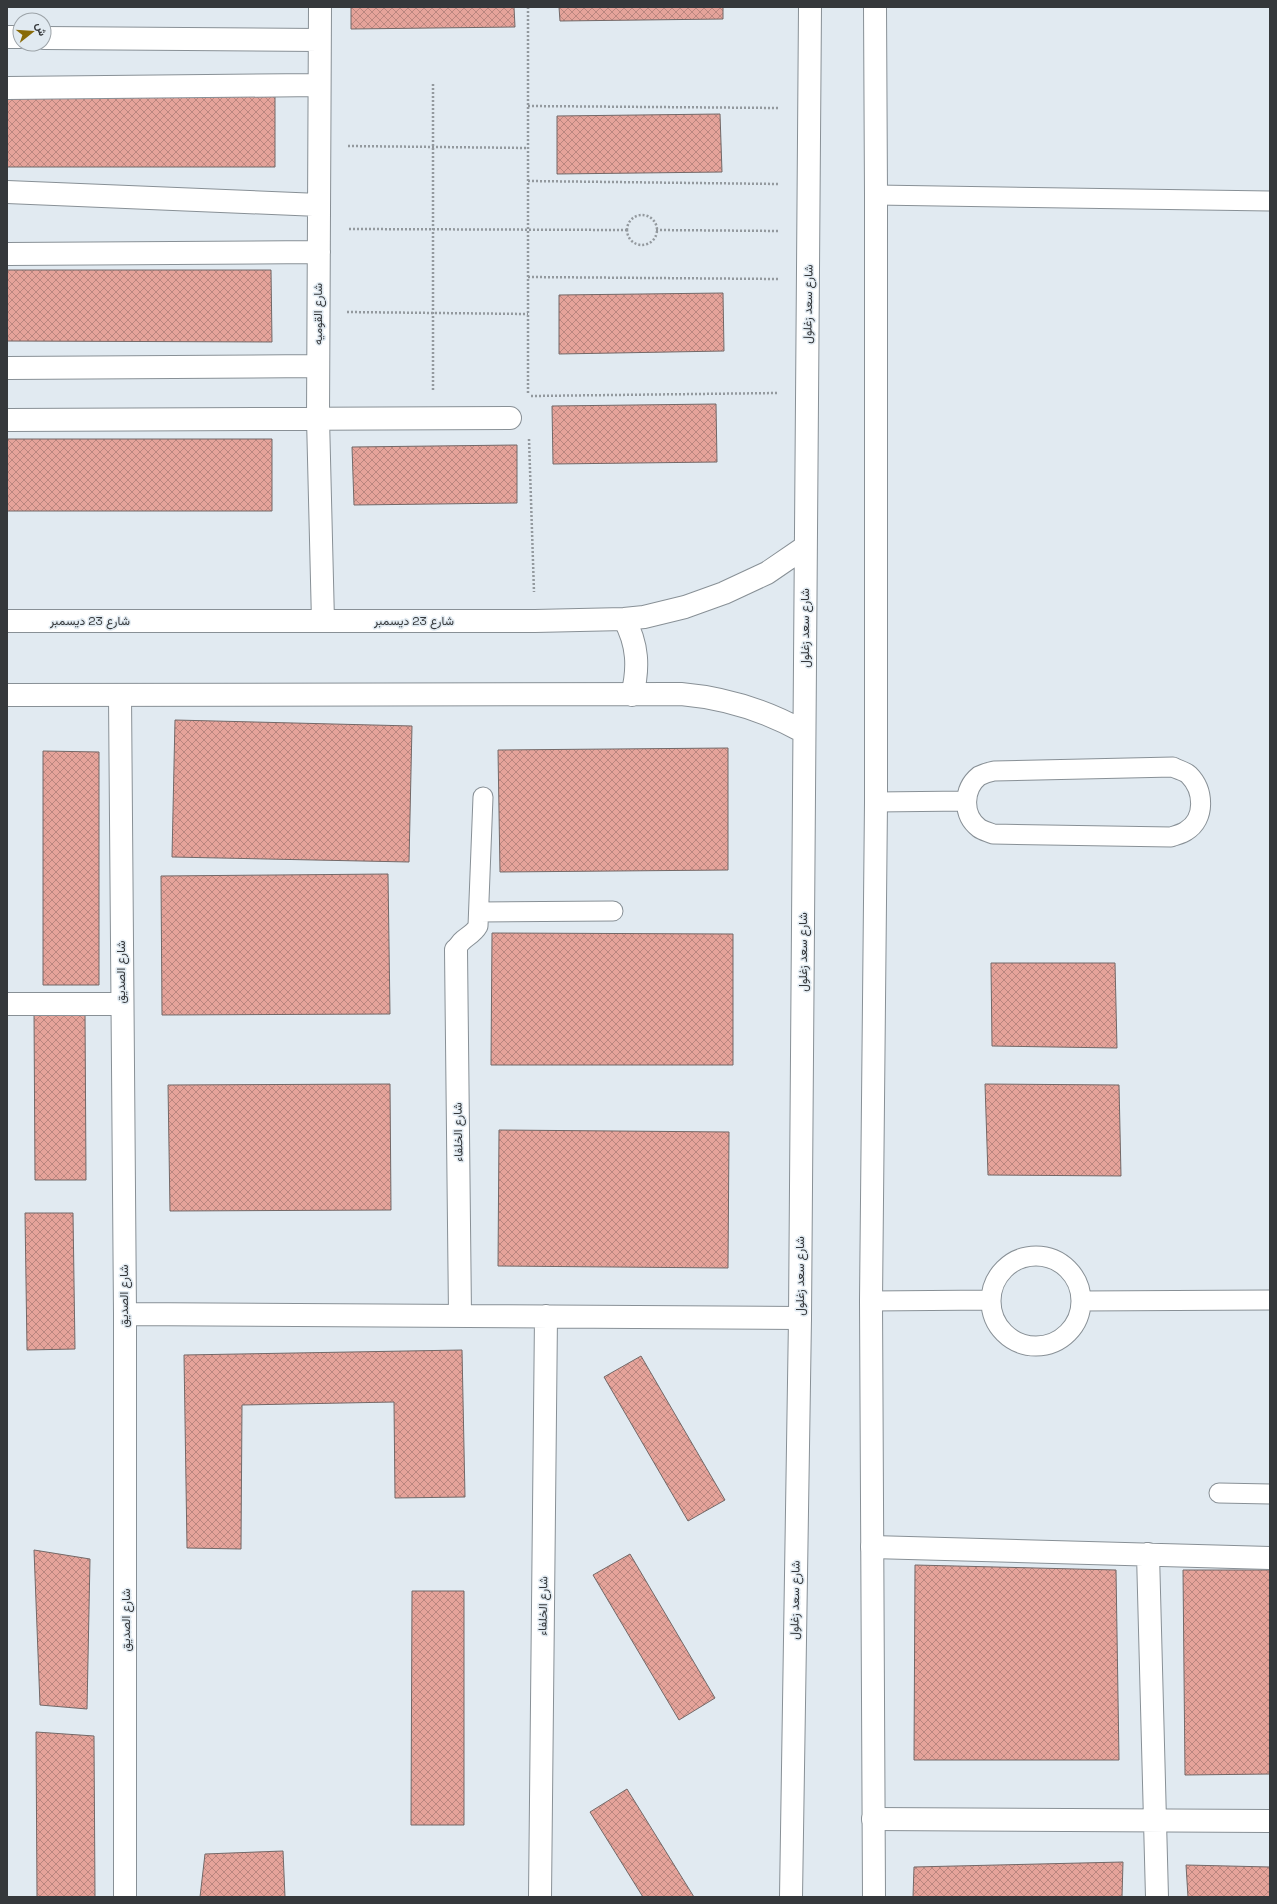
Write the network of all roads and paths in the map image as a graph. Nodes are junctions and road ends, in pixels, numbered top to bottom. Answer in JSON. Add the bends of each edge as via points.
{"nodes":[{"id":1,"x":320,"y":7,"type":"edge"},
{"id":2,"x":528,"y":7,"type":"edge"},
{"id":3,"x":810,"y":7,"type":"edge"},
{"id":4,"x":875,"y":7,"type":"edge"},
{"id":5,"x":52,"y":38,"type":"edge"},
{"id":6,"x":319,"y":40,"type":"junction"},
{"id":7,"x":319,"y":84,"type":"junction"},
{"id":8,"x":433,"y":84,"type":"dead end"},
{"id":9,"x":7,"y":88,"type":"edge"},
{"id":10,"x":528,"y":106,"type":"junction"},
{"id":11,"x":809,"y":108,"type":"junction"},
{"id":12,"x":319,"y":146,"type":"junction"},
{"id":13,"x":433,"y":147,"type":"junction"},
{"id":14,"x":528,"y":148,"type":"junction"},
{"id":15,"x":528,"y":181,"type":"junction"},
{"id":16,"x":808,"y":184,"type":"junction"},
{"id":17,"x":7,"y":192,"type":"edge"},
{"id":18,"x":876,"y":195,"type":"junction"},
{"id":19,"x":1270,"y":201,"type":"edge"},
{"id":20,"x":319,"y":205,"type":"junction"},
{"id":21,"x":319,"y":229,"type":"junction"},
{"id":22,"x":434,"y":229,"type":"junction"},
{"id":23,"x":528,"y":229,"type":"junction"},
{"id":24,"x":626,"y":230,"type":"junction"},
{"id":25,"x":656,"y":230,"type":"junction"},
{"id":26,"x":808,"y":231,"type":"junction"},
{"id":27,"x":319,"y":252,"type":"junction"},
{"id":28,"x":7,"y":254,"type":"edge"},
{"id":29,"x":528,"y":277,"type":"junction"},
{"id":30,"x":808,"y":280,"type":"junction"},
{"id":31,"x":318,"y":312,"type":"junction"},
{"id":32,"x":433,"y":313,"type":"junction"},
{"id":33,"x":528,"y":314,"type":"junction"},
{"id":34,"x":318,"y":366,"type":"junction"},
{"id":35,"x":7,"y":368,"type":"edge"},
{"id":36,"x":807,"y":393,"type":"junction"},
{"id":37,"x":318,"y":418,"type":"junction"},
{"id":38,"x":433,"y":418,"type":"junction"},
{"id":39,"x":510,"y":418,"type":"dead end"},
{"id":40,"x":7,"y":420,"type":"edge"},
{"id":41,"x":529,"y":433,"type":"dead end"},
{"id":42,"x":805,"y":548,"type":"junction"},
{"id":43,"x":624,"y":619,"type":"junction"},
{"id":44,"x":7,"y":621,"type":"edge"},
{"id":45,"x":535,"y":621,"type":"junction"},
{"id":46,"x":323,"y":622,"type":"junction"},
{"id":47,"x":7,"y":695,"type":"edge"},
{"id":48,"x":120,"y":695,"type":"junction"},
{"id":49,"x":632,"y":695,"type":"junction"},
{"id":50,"x":804,"y":732,"type":"junction"},
{"id":51,"x":483,"y":796,"type":"dead end"},
{"id":52,"x":966,"y":801,"type":"junction"},
{"id":53,"x":876,"y":802,"type":"junction"},
{"id":54,"x":613,"y":911,"type":"dead end"},
{"id":55,"x":479,"y":912,"type":"junction"},
{"id":56,"x":456,"y":950,"type":"joint"},
{"id":57,"x":7,"y":1004,"type":"edge"},
{"id":58,"x":122,"y":1004,"type":"junction"},
{"id":59,"x":991,"y":1300,"type":"junction"},
{"id":60,"x":1270,"y":1300,"type":"edge"},
{"id":61,"x":871,"y":1301,"type":"junction"},
{"id":62,"x":1081,"y":1301,"type":"junction"},
{"id":63,"x":125,"y":1314,"type":"junction"},
{"id":64,"x":460,"y":1315,"type":"junction"},
{"id":65,"x":546,"y":1316,"type":"junction"},
{"id":66,"x":800,"y":1318,"type":"junction"},
{"id":67,"x":1219,"y":1493,"type":"dead end"},
{"id":68,"x":1270,"y":1494,"type":"edge"},
{"id":69,"x":872,"y":1547,"type":"junction"},
{"id":70,"x":1148,"y":1554,"type":"junction"},
{"id":71,"x":1270,"y":1558,"type":"edge"},
{"id":72,"x":873,"y":1819,"type":"junction"},
{"id":73,"x":1155,"y":1820,"type":"junction"},
{"id":74,"x":1270,"y":1821,"type":"edge"},
{"id":75,"x":125,"y":1897,"type":"edge"},
{"id":76,"x":540,"y":1897,"type":"edge"},
{"id":77,"x":791,"y":1897,"type":"edge"},
{"id":78,"x":874,"y":1897,"type":"edge"},
{"id":79,"x":1157,"y":1897,"type":"edge"}],
"edges":[{"from":1,"to":6,"type":"street","name":"شارع القوميه"},
{"from":2,"to":10,"type":"path"},
{"from":3,"to":11,"type":"street","name":"شارع سعد زغلول"},
{"from":4,"to":18,"type":"street"},
{"from":5,"to":6,"type":"street"},
{"from":6,"to":7,"type":"street","name":"شارع القوميه"},
{"from":7,"to":9,"type":"street"},
{"from":7,"to":12,"type":"street","name":"شارع القوميه"},
{"from":8,"to":13,"type":"path"},
{"from":10,"to":11,"type":"path"},
{"from":10,"to":14,"type":"path"},
{"from":11,"to":16,"type":"street","name":"شارع سعد زغلول"},
{"from":12,"to":13,"type":"path"},
{"from":12,"to":20,"type":"street","name":"شارع القوميه"},
{"from":13,"to":14,"type":"path"},
{"from":13,"to":22,"type":"path"},
{"from":14,"to":15,"type":"path"},
{"from":15,"to":16,"type":"path"},
{"from":15,"to":23,"type":"path"},
{"from":16,"to":26,"type":"street","name":"شارع سعد زغلول"},
{"from":17,"to":20,"type":"street"},
{"from":18,"to":19,"type":"lane"},
{"from":18,"to":53,"type":"street"},
{"from":20,"to":21,"type":"street","name":"شارع القوميه"},
{"from":21,"to":22,"type":"path"},
{"from":21,"to":27,"type":"street","name":"شارع القوميه"},
{"from":22,"to":23,"type":"path"},
{"from":22,"to":32,"type":"path"},
{"from":23,"to":24,"type":"path"},
{"from":23,"to":29,"type":"path"},
{"from":24,"to":25,"type":"path","via":[[629,238],[636,244],[644,245],[651,242]]},
{"from":24,"to":25,"type":"path","via":[[629,221],[636,216],[644,215],[652,218]]},
{"from":25,"to":26,"type":"path"},
{"from":26,"to":30,"type":"street","name":"شارع سعد زغلول"},
{"from":27,"to":28,"type":"street"},
{"from":27,"to":31,"type":"street","name":"شارع القوميه"},
{"from":29,"to":30,"type":"path"},
{"from":29,"to":33,"type":"path"},
{"from":30,"to":36,"type":"street","name":"شارع سعد زغلول"},
{"from":31,"to":32,"type":"path"},
{"from":31,"to":34,"type":"street","name":"شارع القوميه"},
{"from":32,"to":33,"type":"path"},
{"from":32,"to":38,"type":"path"},
{"from":33,"to":36,"type":"path","via":[[528,396]]},
{"from":34,"to":35,"type":"street"},
{"from":34,"to":37,"type":"street","name":"شارع القوميه"},
{"from":36,"to":42,"type":"street","name":"شارع سعد زغلول"},
{"from":37,"to":38,"type":"street"},
{"from":37,"to":40,"type":"street"},
{"from":37,"to":46,"type":"street","name":"شارع القوميه"},
{"from":38,"to":39,"type":"street"},
{"from":41,"to":45,"type":"path"},
{"from":42,"to":43,"type":"street","name":"شارع 23 ديسمبر","via":[[766,573],[724,593],[685,607]]},
{"from":42,"to":50,"type":"street","name":"شارع سعد زغلول"},
{"from":43,"to":45,"type":"street","name":"شارع 23 ديسمبر"},
{"from":43,"to":49,"type":"street","via":[[631,630],[637,663]]},
{"from":44,"to":46,"type":"street","name":"شارع 23 ديسمبر"},
{"from":45,"to":46,"type":"street","name":"شارع 23 ديسمبر"},
{"from":47,"to":48,"type":"street"},
{"from":48,"to":49,"type":"street"},
{"from":48,"to":58,"type":"street","name":"شارع الصديق"},
{"from":49,"to":50,"type":"street","via":[[681,694],[726,700],[782,719]]},
{"from":50,"to":66,"type":"street","name":"شارع سعد زغلول"},
{"from":51,"to":55,"type":"lane"},
{"from":52,"to":52,"type":"lane","via":[[970,787],[980,776],[994,770],[1173,767],[1188,774],[1198,786],[1202,803],[1198,819],[1187,831],[1172,837],[993,834],[979,828],[969,816]]},
{"from":52,"to":53,"type":"lane"},
{"from":53,"to":61,"type":"street"},
{"from":54,"to":55,"type":"lane"},
{"from":55,"to":56,"type":"lane","via":[[478,926],[461,940]]},
{"from":56,"to":64,"type":"street","name":"شارع الخلفاء"},
{"from":57,"to":58,"type":"street"},
{"from":58,"to":63,"type":"street","name":"شارع الصديق"},
{"from":59,"to":61,"type":"lane"},
{"from":59,"to":62,"type":"lane","via":[[993,1286],[1010,1264],[1022,1258],[1036,1256],[1050,1258],[1063,1264],[1079,1287]]},
{"from":59,"to":62,"type":"lane","via":[[993,1314],[999,1327],[1009,1337],[1036,1346],[1049,1344],[1062,1337],[1079,1315]]},
{"from":60,"to":62,"type":"lane"},
{"from":61,"to":69,"type":"street"},
{"from":63,"to":64,"type":"street"},
{"from":63,"to":75,"type":"street","name":"شارع الصديق"},
{"from":64,"to":65,"type":"street"},
{"from":65,"to":66,"type":"street"},
{"from":65,"to":76,"type":"street","name":"شارع الخلفاء"},
{"from":66,"to":77,"type":"street","name":"شارع سعد زغلول"},
{"from":67,"to":68,"type":"lane"},
{"from":69,"to":70,"type":"street"},
{"from":69,"to":72,"type":"street"},
{"from":70,"to":71,"type":"street"},
{"from":70,"to":73,"type":"street"},
{"from":72,"to":73,"type":"street"},
{"from":72,"to":78,"type":"street"},
{"from":73,"to":74,"type":"street"},
{"from":73,"to":79,"type":"street"}]}
